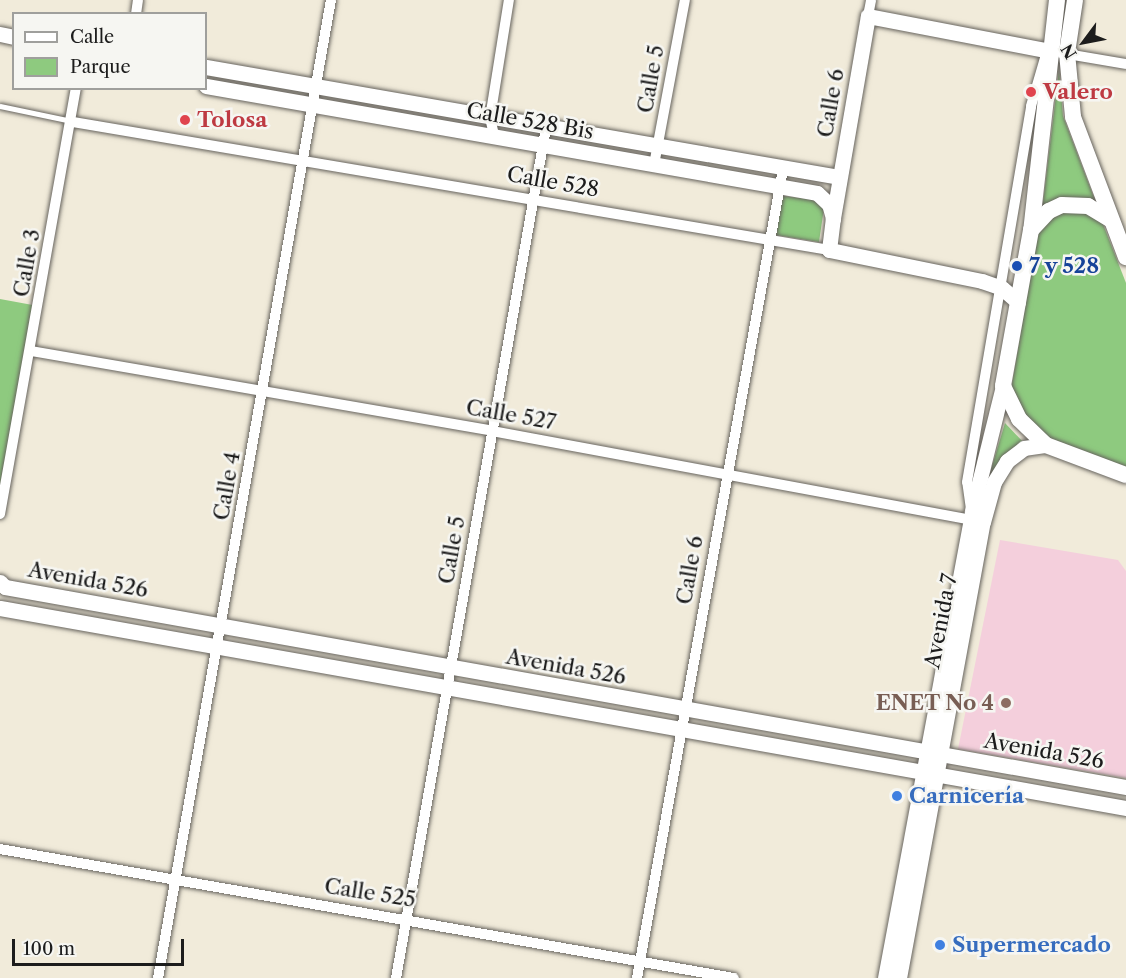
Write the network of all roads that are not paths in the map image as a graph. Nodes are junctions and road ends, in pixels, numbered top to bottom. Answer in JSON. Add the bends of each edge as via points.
{"nodes":[{"id":1,"x":331,"y":0,"type":"edge"},
{"id":2,"x":509,"y":0,"type":"edge"},
{"id":3,"x":686,"y":0,"type":"edge"},
{"id":4,"x":871,"y":0,"type":"edge"},
{"id":5,"x":1057,"y":0,"type":"edge"},
{"id":6,"x":1075,"y":0,"type":"edge"},
{"id":7,"x":868,"y":16,"type":"junction"},
{"id":8,"x":1049,"y":51,"type":"junction"},
{"id":9,"x":1067,"y":53,"type":"junction"},
{"id":10,"x":1126,"y":64,"type":"edge"},
{"id":11,"x":207,"y":67,"type":"edge"},
{"id":12,"x":207,"y":86,"type":"edge"},
{"id":13,"x":316,"y":87,"type":"junction"},
{"id":14,"x":76,"y":90,"type":"edge"},
{"id":15,"x":312,"y":104,"type":"junction"},
{"id":16,"x":0,"y":106,"type":"edge"},
{"id":17,"x":490,"y":118,"type":"junction"},
{"id":18,"x":73,"y":122,"type":"junction"},
{"id":19,"x":546,"y":128,"type":"junction"},
{"id":20,"x":494,"y":135,"type":"junction"},
{"id":21,"x":543,"y":144,"type":"junction"},
{"id":22,"x":659,"y":147,"type":"junction"},
{"id":23,"x":306,"y":159,"type":"junction"},
{"id":24,"x":654,"y":165,"type":"junction"},
{"id":25,"x":783,"y":169,"type":"junction"},
{"id":26,"x":838,"y":177,"type":"junction"},
{"id":27,"x":781,"y":187,"type":"junction"},
{"id":28,"x":533,"y":200,"type":"junction"},
{"id":29,"x":833,"y":218,"type":"junction"},
{"id":30,"x":1111,"y":220,"type":"junction"},
{"id":31,"x":1031,"y":230,"type":"junction"},
{"id":32,"x":772,"y":241,"type":"junction"},
{"id":33,"x":829,"y":250,"type":"junction"},
{"id":34,"x":1126,"y":256,"type":"edge"},
{"id":35,"x":1002,"y":288,"type":"junction"},
{"id":36,"x":1018,"y":302,"type":"junction"},
{"id":37,"x":31,"y":351,"type":"junction"},
{"id":38,"x":1003,"y":386,"type":"junction"},
{"id":39,"x":264,"y":391,"type":"junction"},
{"id":40,"x":492,"y":431,"type":"junction"},
{"id":41,"x":1046,"y":445,"type":"junction"},
{"id":42,"x":728,"y":475,"type":"junction"},
{"id":43,"x":1126,"y":475,"type":"edge"},
{"id":44,"x":0,"y":514,"type":"edge"},
{"id":45,"x":975,"y":518,"type":"junction"},
{"id":46,"x":0,"y":582,"type":"edge"},
{"id":47,"x":0,"y":608,"type":"edge"},
{"id":48,"x":222,"y":625,"type":"junction"},
{"id":49,"x":218,"y":646,"type":"junction"},
{"id":50,"x":452,"y":668,"type":"junction"},
{"id":51,"x":448,"y":689,"type":"junction"},
{"id":52,"x":687,"y":710,"type":"junction"},
{"id":53,"x":682,"y":730,"type":"junction"},
{"id":54,"x":933,"y":752,"type":"junction"},
{"id":55,"x":930,"y":771,"type":"junction"},
{"id":56,"x":1126,"y":787,"type":"edge"},
{"id":57,"x":1126,"y":808,"type":"edge"},
{"id":58,"x":0,"y":849,"type":"edge"},
{"id":59,"x":176,"y":882,"type":"junction"},
{"id":60,"x":405,"y":919,"type":"junction"},
{"id":61,"x":640,"y":961,"type":"junction"},
{"id":62,"x":158,"y":978,"type":"edge"},
{"id":63,"x":396,"y":978,"type":"edge"},
{"id":64,"x":637,"y":978,"type":"edge"},
{"id":65,"x":734,"y":978,"type":"edge"},
{"id":66,"x":885,"y":978,"type":"edge"},
{"id":67,"x":899,"y":978,"type":"edge"}],
"edges":[{"from":1,"to":13,"type":"street","name":"Calle 4"},
{"from":2,"to":17,"type":"street"},
{"from":3,"to":22,"type":"street","name":"Calle 5"},
{"from":4,"to":7,"type":"street","name":"Calle 6"},
{"from":5,"to":8,"type":"main road","name":"Avenida 7"},
{"from":6,"to":9,"type":"main road"},
{"from":7,"to":8,"type":"main road"},
{"from":7,"to":26,"type":"main road","name":"Calle 6"},
{"from":8,"to":9,"type":"street"},
{"from":8,"to":31,"type":"main road","name":"Avenida 7"},
{"from":8,"to":35,"type":"street","name":"Avenida 7","via":[[1031,106]]},
{"from":9,"to":10,"type":"street"},
{"from":9,"to":30,"type":"main road","via":[[1073,117]]},
{"from":11,"to":13,"type":"main road","name":"Calle 528 Bis"},
{"from":12,"to":15,"type":"main road","name":"Calle 528 Bis"},
{"from":13,"to":15,"type":"street","name":"Calle 4"},
{"from":13,"to":17,"type":"main road","name":"Calle 528 Bis"},
{"from":14,"to":18,"type":"street","name":"Calle 3"},
{"from":15,"to":20,"type":"main road","name":"Calle 528 Bis"},
{"from":15,"to":23,"type":"street","name":"Calle 4"},
{"from":16,"to":18,"type":"lane"},
{"from":17,"to":19,"type":"main road","name":"Calle 528 Bis"},
{"from":17,"to":20,"type":"street"},
{"from":18,"to":23,"type":"street","name":"Calle 528"},
{"from":18,"to":37,"type":"street","name":"Calle 3"},
{"from":19,"to":21,"type":"street","name":"Calle 5"},
{"from":19,"to":22,"type":"main road","name":"Calle 528 Bis"},
{"from":20,"to":21,"type":"main road","name":"Calle 528 Bis"},
{"from":21,"to":24,"type":"main road","name":"Calle 528 Bis"},
{"from":21,"to":28,"type":"street","name":"Calle 5"},
{"from":22,"to":24,"type":"street","name":"Calle 5"},
{"from":22,"to":25,"type":"main road","name":"Calle 528 Bis"},
{"from":23,"to":28,"type":"street","name":"Calle 528"},
{"from":23,"to":39,"type":"street","name":"Calle 4"},
{"from":24,"to":27,"type":"main road","name":"Calle 528 Bis"},
{"from":25,"to":26,"type":"main road","name":"Calle 528 Bis"},
{"from":25,"to":27,"type":"street","name":"Calle 6"},
{"from":26,"to":29,"type":"main road","name":"Calle 6"},
{"from":27,"to":29,"type":"main road","name":"Calle 528 Bis","via":[[817,193],[829,204]]},
{"from":27,"to":32,"type":"street","name":"Calle 6"},
{"from":28,"to":32,"type":"street","name":"Calle 528"},
{"from":28,"to":40,"type":"street","name":"Calle 5"},
{"from":29,"to":33,"type":"main road","name":"Calle 6"},
{"from":30,"to":31,"type":"main road","via":[[1088,206],[1068,204],[1049,211]]},
{"from":30,"to":34,"type":"main road"},
{"from":31,"to":36,"type":"main road","name":"Avenida 7"},
{"from":32,"to":33,"type":"street","name":"Calle 528"},
{"from":32,"to":42,"type":"street","name":"Calle 6"},
{"from":33,"to":35,"type":"main road","name":"Calle 528"},
{"from":35,"to":36,"type":"main road","name":"Calle 528"},
{"from":35,"to":45,"type":"street","name":"Avenida 7","via":[[967,482]]},
{"from":36,"to":38,"type":"main road","name":"Avenida 7"},
{"from":37,"to":39,"type":"street","name":"Calle 527"},
{"from":37,"to":44,"type":"street","name":"Calle 3"},
{"from":38,"to":41,"type":"main road","via":[[1019,419]]},
{"from":38,"to":45,"type":"main road","name":"Avenida 7"},
{"from":39,"to":40,"type":"street","name":"Calle 527"},
{"from":39,"to":48,"type":"street","name":"Calle 4"},
{"from":40,"to":42,"type":"street","name":"Calle 527"},
{"from":40,"to":50,"type":"street","name":"Calle 5"},
{"from":41,"to":43,"type":"main road"},
{"from":41,"to":45,"type":"main road","name":"Avenida 7","via":[[1024,448],[1007,460]]},
{"from":42,"to":45,"type":"street","name":"Calle 527"},
{"from":42,"to":52,"type":"street","name":"Calle 6"},
{"from":45,"to":54,"type":"main road","name":"Avenida 7"},
{"from":46,"to":48,"type":"main road","name":"Avenida 526","via":[[5,587]]},
{"from":47,"to":49,"type":"main road","name":"Avenida 526"},
{"from":48,"to":49,"type":"street","name":"Calle 4"},
{"from":48,"to":50,"type":"main road","name":"Avenida 526"},
{"from":49,"to":51,"type":"main road","name":"Avenida 526"},
{"from":49,"to":59,"type":"street","name":"Calle 4"},
{"from":50,"to":51,"type":"street","name":"Calle 5"},
{"from":50,"to":52,"type":"main road","name":"Avenida 526"},
{"from":51,"to":53,"type":"main road","name":"Avenida 526"},
{"from":51,"to":60,"type":"street","name":"Calle 5"},
{"from":52,"to":53,"type":"street","name":"Calle 6"},
{"from":52,"to":54,"type":"main road","name":"Avenida 526"},
{"from":53,"to":55,"type":"main road","name":"Avenida 526"},
{"from":53,"to":61,"type":"street","name":"Calle 6"},
{"from":54,"to":55,"type":"main road","name":"Avenida 7"},
{"from":54,"to":56,"type":"main road","name":"Avenida 526"},
{"from":55,"to":57,"type":"main road","name":"Avenida 526"},
{"from":55,"to":66,"type":"main road","name":"Avenida 7"},
{"from":55,"to":67,"type":"main road","name":"Avenida 7"},
{"from":58,"to":59,"type":"street","name":"Calle 525"},
{"from":59,"to":60,"type":"street","name":"Calle 525"},
{"from":59,"to":62,"type":"street","name":"Calle 4"},
{"from":60,"to":61,"type":"street","name":"Calle 525"},
{"from":60,"to":63,"type":"street","name":"Calle 5"},
{"from":61,"to":64,"type":"street","name":"Calle 6"},
{"from":61,"to":65,"type":"street","name":"Calle 525"}]}
